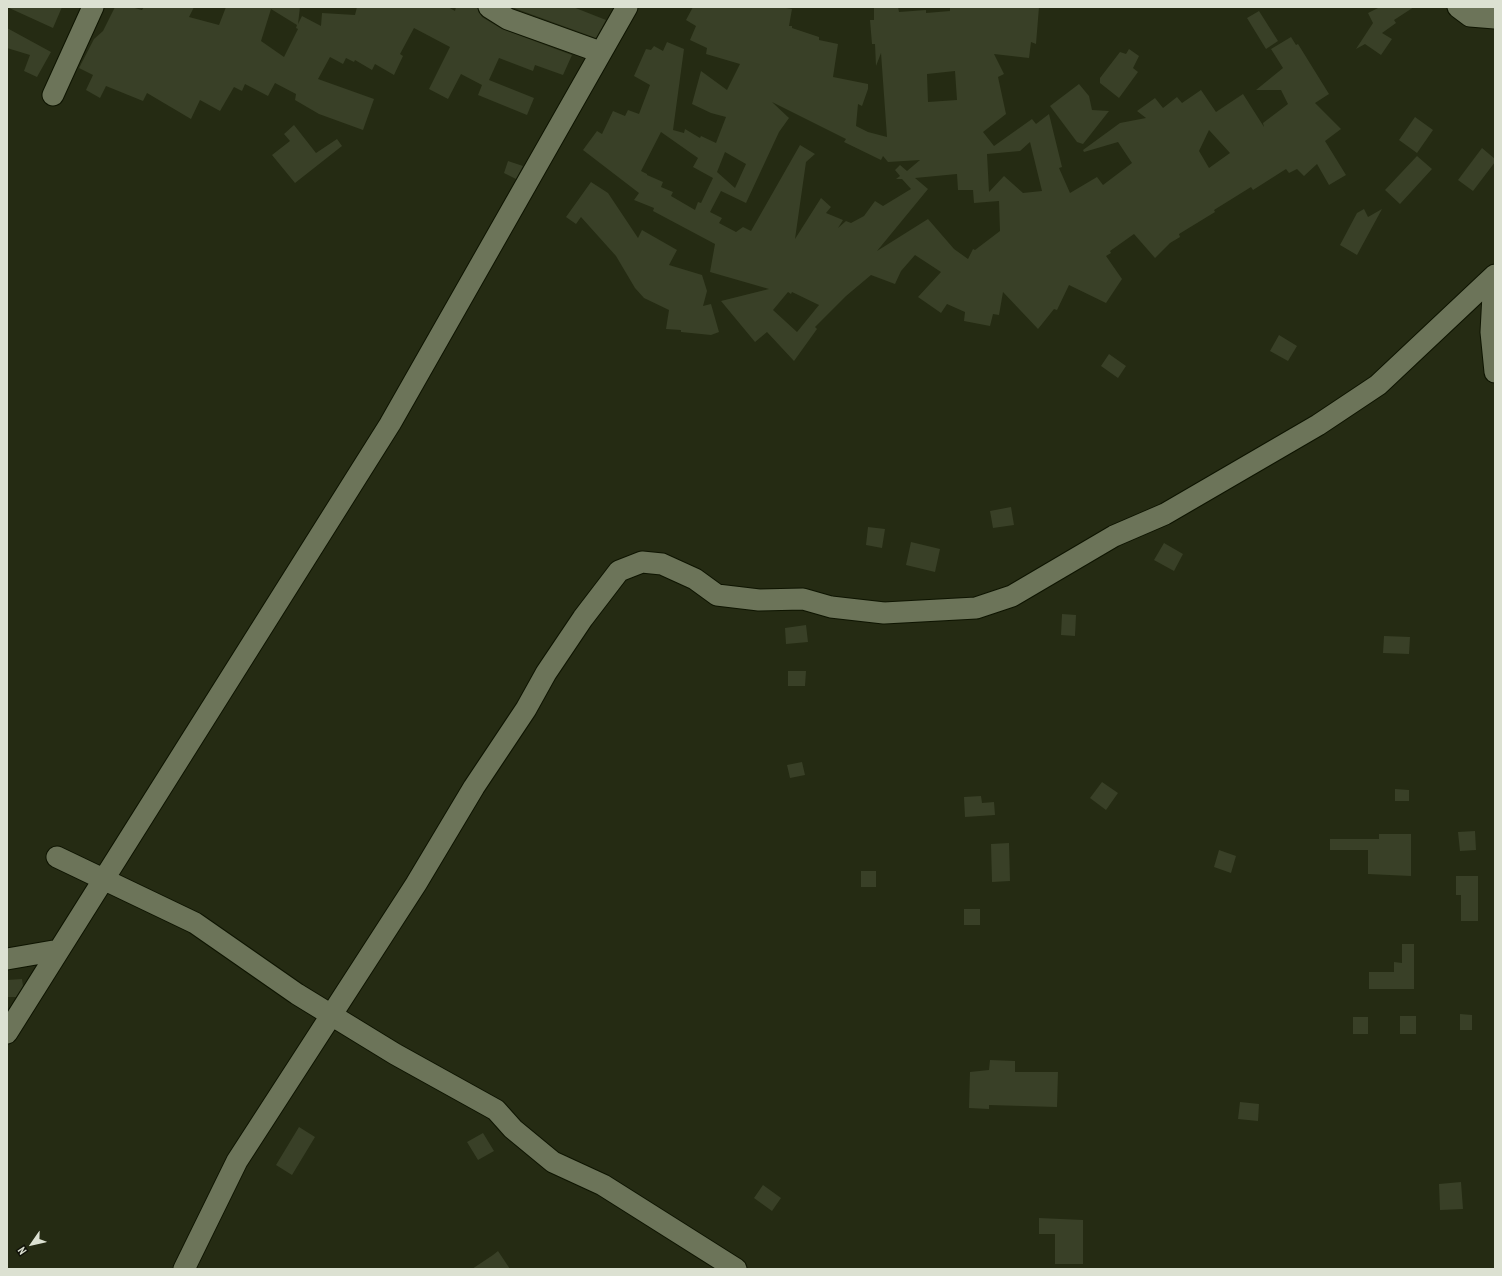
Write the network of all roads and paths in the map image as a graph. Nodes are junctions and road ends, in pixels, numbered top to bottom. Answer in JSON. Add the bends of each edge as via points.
{"nodes":[{"id":1,"x":93,"y":7,"type":"edge"},
{"id":2,"x":488,"y":7,"type":"edge"},
{"id":3,"x":627,"y":7,"type":"edge"},
{"id":4,"x":1458,"y":7,"type":"edge"},
{"id":5,"x":1495,"y":18,"type":"edge"},
{"id":6,"x":600,"y":52,"type":"junction"},
{"id":7,"x":54,"y":95,"type":"dead end"},
{"id":8,"x":1494,"y":275,"type":"edge"},
{"id":9,"x":1495,"y":372,"type":"edge"},
{"id":10,"x":57,"y":857,"type":"dead end"},
{"id":11,"x":104,"y":880,"type":"junction"},
{"id":12,"x":59,"y":950,"type":"junction"},
{"id":13,"x":7,"y":959,"type":"edge"},
{"id":14,"x":332,"y":1016,"type":"junction"},
{"id":15,"x":7,"y":1033,"type":"edge"},
{"id":16,"x":184,"y":1269,"type":"edge"},
{"id":17,"x":736,"y":1269,"type":"edge"}],
"edges":[{"from":1,"to":7,"type":"street"},
{"from":2,"to":6,"type":"street","via":[[508,19]]},
{"from":3,"to":6,"type":"street"},
{"from":4,"to":5,"type":"street","via":[[1470,16]]},
{"from":6,"to":11,"type":"street","via":[[390,424]]},
{"from":8,"to":9,"type":"street","via":[[1491,332]]},
{"from":8,"to":14,"type":"street","via":[[1378,384],[1318,425],[1165,514],[1114,536],[1012,596],[976,608],[884,613],[831,607],[803,599],[759,600],[717,595],[695,579],[662,564],[642,562],[619,571],[546,673],[526,709],[474,787]]},
{"from":10,"to":11,"type":"street"},
{"from":11,"to":12,"type":"street"},
{"from":11,"to":14,"type":"street","via":[[195,923]]},
{"from":12,"to":13,"type":"street"},
{"from":12,"to":15,"type":"street"},
{"from":14,"to":16,"type":"street","via":[[237,1162]]},
{"from":14,"to":17,"type":"street","via":[[496,1110],[513,1129],[553,1162],[603,1185]]}]}
